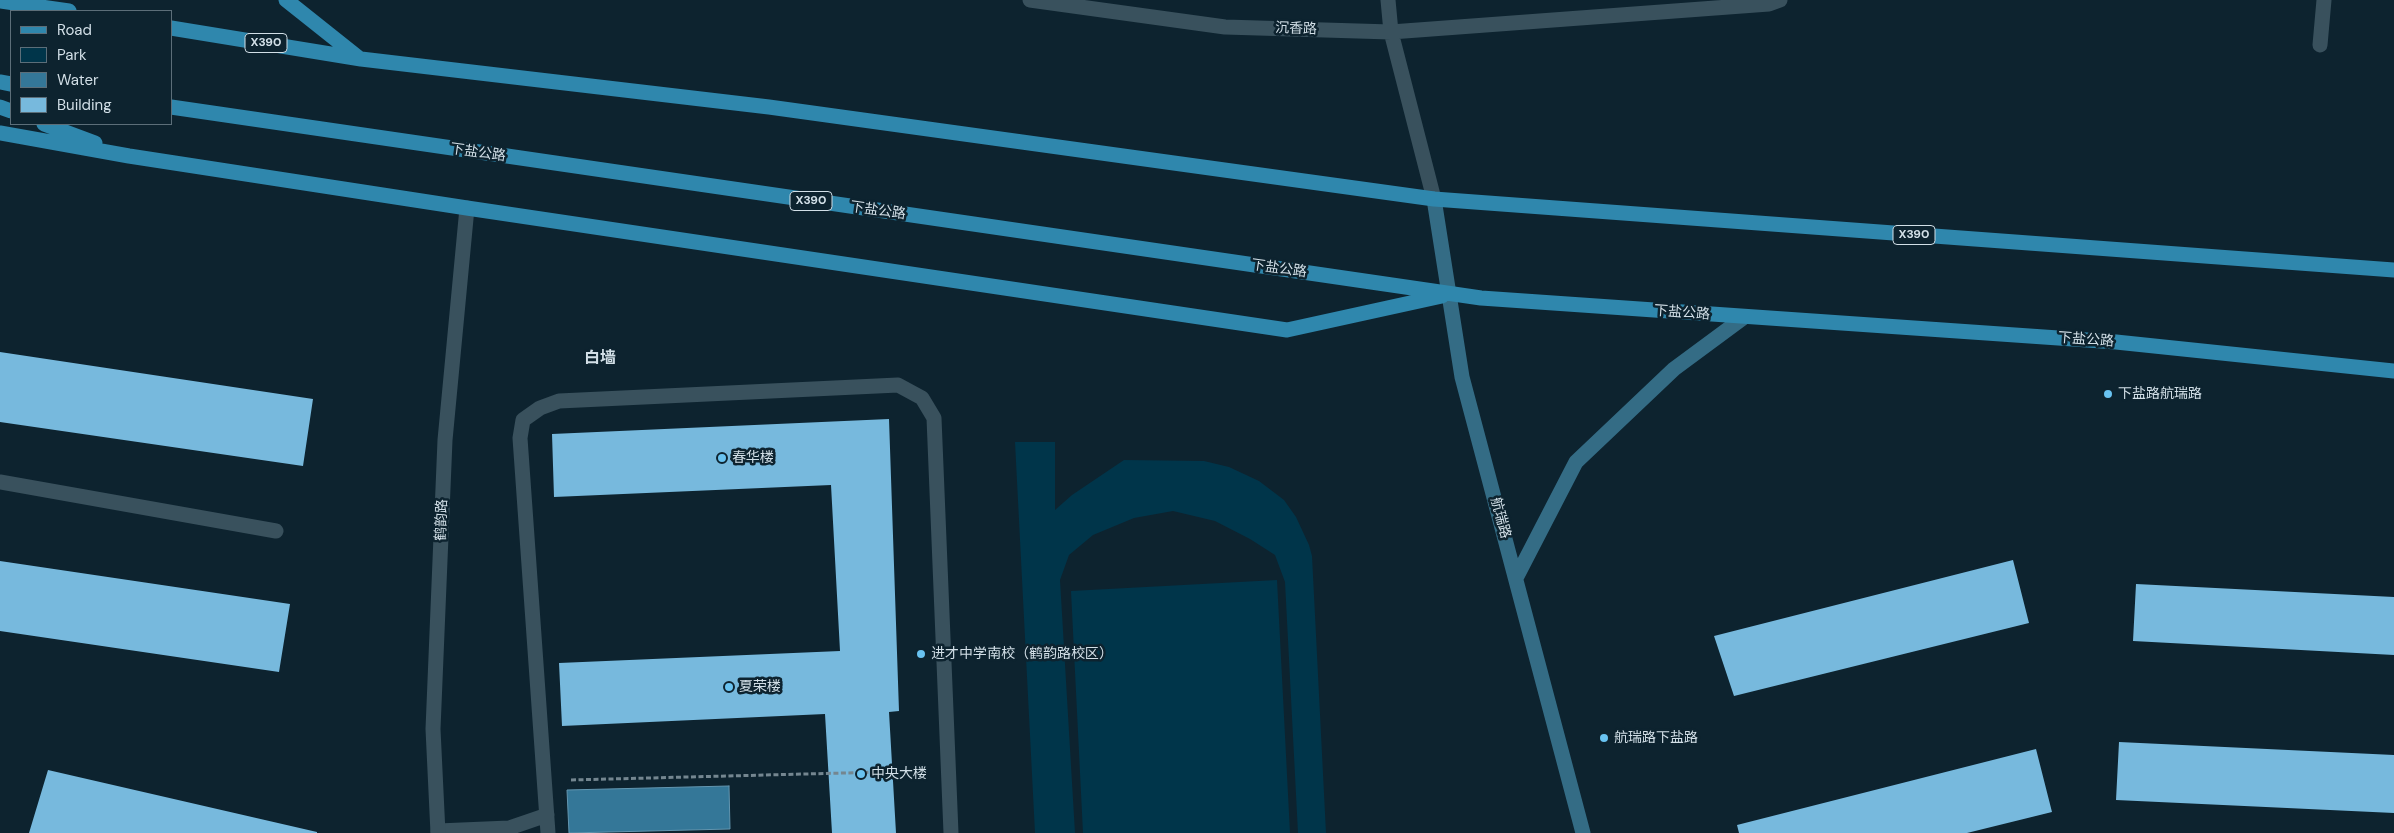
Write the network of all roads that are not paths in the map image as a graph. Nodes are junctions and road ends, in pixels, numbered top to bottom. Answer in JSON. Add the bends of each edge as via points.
{"nodes":[{"id":1,"x":286,"y":0,"type":"edge"},
{"id":2,"x":1030,"y":0,"type":"edge"},
{"id":3,"x":1388,"y":0,"type":"edge"},
{"id":4,"x":1780,"y":0,"type":"edge"},
{"id":5,"x":2324,"y":0,"type":"edge"},
{"id":6,"x":0,"y":1,"type":"edge"},
{"id":7,"x":63,"y":10,"type":"edge"},
{"id":8,"x":172,"y":28,"type":"edge"},
{"id":9,"x":1391,"y":32,"type":"junction"},
{"id":10,"x":2320,"y":46,"type":"dead end"},
{"id":11,"x":360,"y":58,"type":"junction"},
{"id":12,"x":172,"y":107,"type":"edge"},
{"id":13,"x":47,"y":125,"type":"edge"},
{"id":14,"x":0,"y":133,"type":"edge"},
{"id":15,"x":130,"y":156,"type":"junction"},
{"id":16,"x":1434,"y":199,"type":"junction"},
{"id":17,"x":467,"y":208,"type":"junction"},
{"id":18,"x":2394,"y":270,"type":"edge"},
{"id":19,"x":1451,"y":294,"type":"junction"},
{"id":20,"x":1743,"y":318,"type":"junction"},
{"id":21,"x":2394,"y":371,"type":"edge"},
{"id":22,"x":0,"y":482,"type":"edge"},
{"id":23,"x":276,"y":531,"type":"dead end"},
{"id":24,"x":1516,"y":578,"type":"junction"},
{"id":25,"x":546,"y":815,"type":"junction"},
{"id":26,"x":438,"y":832,"type":"edge"},
{"id":27,"x":548,"y":833,"type":"edge"},
{"id":28,"x":951,"y":833,"type":"edge"},
{"id":29,"x":1583,"y":833,"type":"edge"}],
"edges":[{"from":1,"to":11,"type":"main road"},
{"from":2,"to":9,"type":"street","name":"沉香路","via":[[1225,27]]},
{"from":3,"to":9,"type":"street"},
{"from":4,"to":9,"type":"street","name":"沉香路","via":[[1769,4]]},
{"from":5,"to":10,"type":"street"},
{"from":6,"to":7,"type":"main road"},
{"from":8,"to":11,"type":"main road","number":"X390"},
{"from":9,"to":16,"type":"street"},
{"from":11,"to":16,"type":"main road","number":"X390","via":[[768,107]]},
{"from":12,"to":19,"type":"main road","name":"下盐公路","number":"X390"},
{"from":13,"to":15,"type":"main road"},
{"from":14,"to":15,"type":"main road"},
{"from":15,"to":17,"type":"main road"},
{"from":16,"to":18,"type":"main road","number":"X390"},
{"from":16,"to":19,"type":"street","name":"航瑞路"},
{"from":17,"to":19,"type":"main road","via":[[1287,330]]},
{"from":17,"to":26,"type":"street","name":"鹤韵路","via":[[445,440],[433,729]]},
{"from":19,"to":20,"type":"main road","name":"下盐公路","number":"X390"},
{"from":19,"to":24,"type":"street","name":"航瑞路","via":[[1462,377]]},
{"from":20,"to":21,"type":"main road","name":"下盐公路","number":"X390","via":[[2116,342]]},
{"from":20,"to":24,"type":"street","via":[[1674,369],[1576,462]]},
{"from":22,"to":23,"type":"street"},
{"from":24,"to":29,"type":"street","name":"航瑞路"},
{"from":25,"to":26,"type":"street","via":[[509,828]]},
{"from":25,"to":27,"type":"street"},
{"from":25,"to":28,"type":"street","via":[[520,438],[523,420],[540,408],[559,401],[898,385],[922,398],[934,418]]}]}
